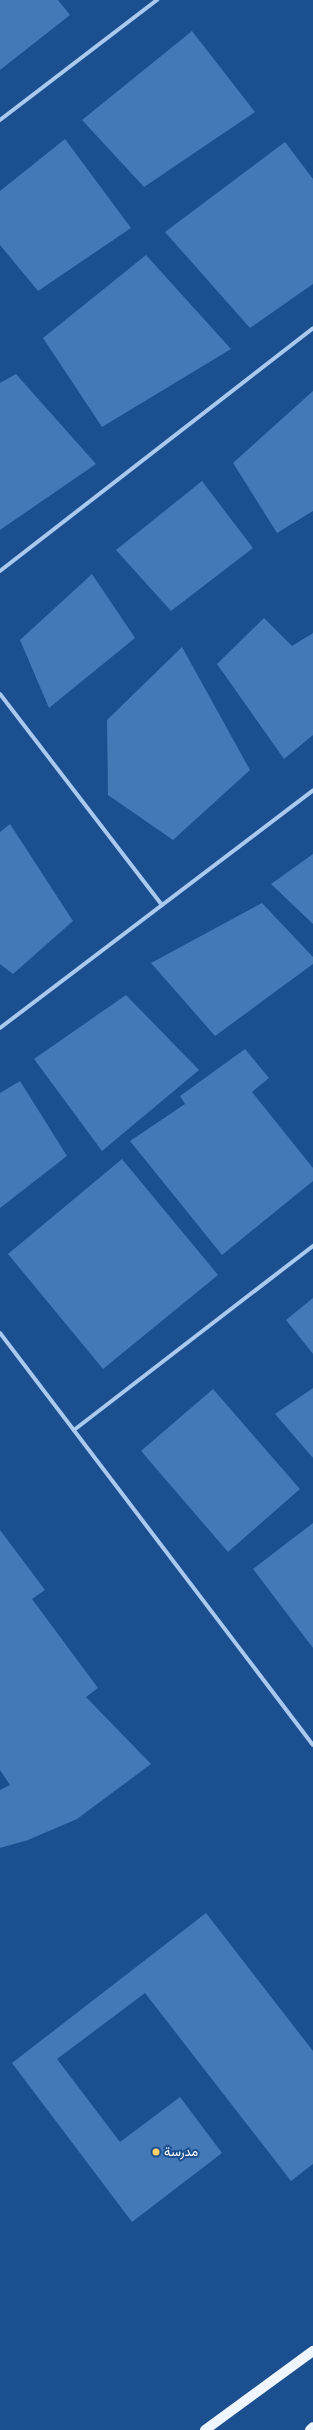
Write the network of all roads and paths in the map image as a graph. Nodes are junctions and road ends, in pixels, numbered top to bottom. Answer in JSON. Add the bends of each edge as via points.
{"nodes":[{"id":1,"x":157,"y":0,"type":"edge"},
{"id":2,"x":0,"y":120,"type":"edge"},
{"id":3,"x":313,"y":328,"type":"edge"},
{"id":4,"x":0,"y":571,"type":"edge"},
{"id":5,"x":0,"y":694,"type":"edge"},
{"id":6,"x":313,"y":790,"type":"edge"},
{"id":7,"x":162,"y":905,"type":"junction"},
{"id":8,"x":0,"y":1028,"type":"edge"},
{"id":9,"x":313,"y":1246,"type":"edge"},
{"id":10,"x":0,"y":1333,"type":"edge"},
{"id":11,"x":74,"y":1430,"type":"junction"},
{"id":12,"x":313,"y":1745,"type":"edge"},
{"id":13,"x":313,"y":2351,"type":"edge"},
{"id":14,"x":313,"y":2428,"type":"edge"},
{"id":15,"x":205,"y":2430,"type":"edge"},
{"id":16,"x":310,"y":2430,"type":"edge"}],
"edges":[{"from":1,"to":2,"type":"street"},
{"from":3,"to":4,"type":"street"},
{"from":5,"to":7,"type":"street"},
{"from":6,"to":7,"type":"street"},
{"from":7,"to":8,"type":"street"},
{"from":9,"to":11,"type":"street"},
{"from":10,"to":11,"type":"street"},
{"from":11,"to":12,"type":"street"},
{"from":13,"to":15,"type":"main road"},
{"from":14,"to":16,"type":"main road"}]}
